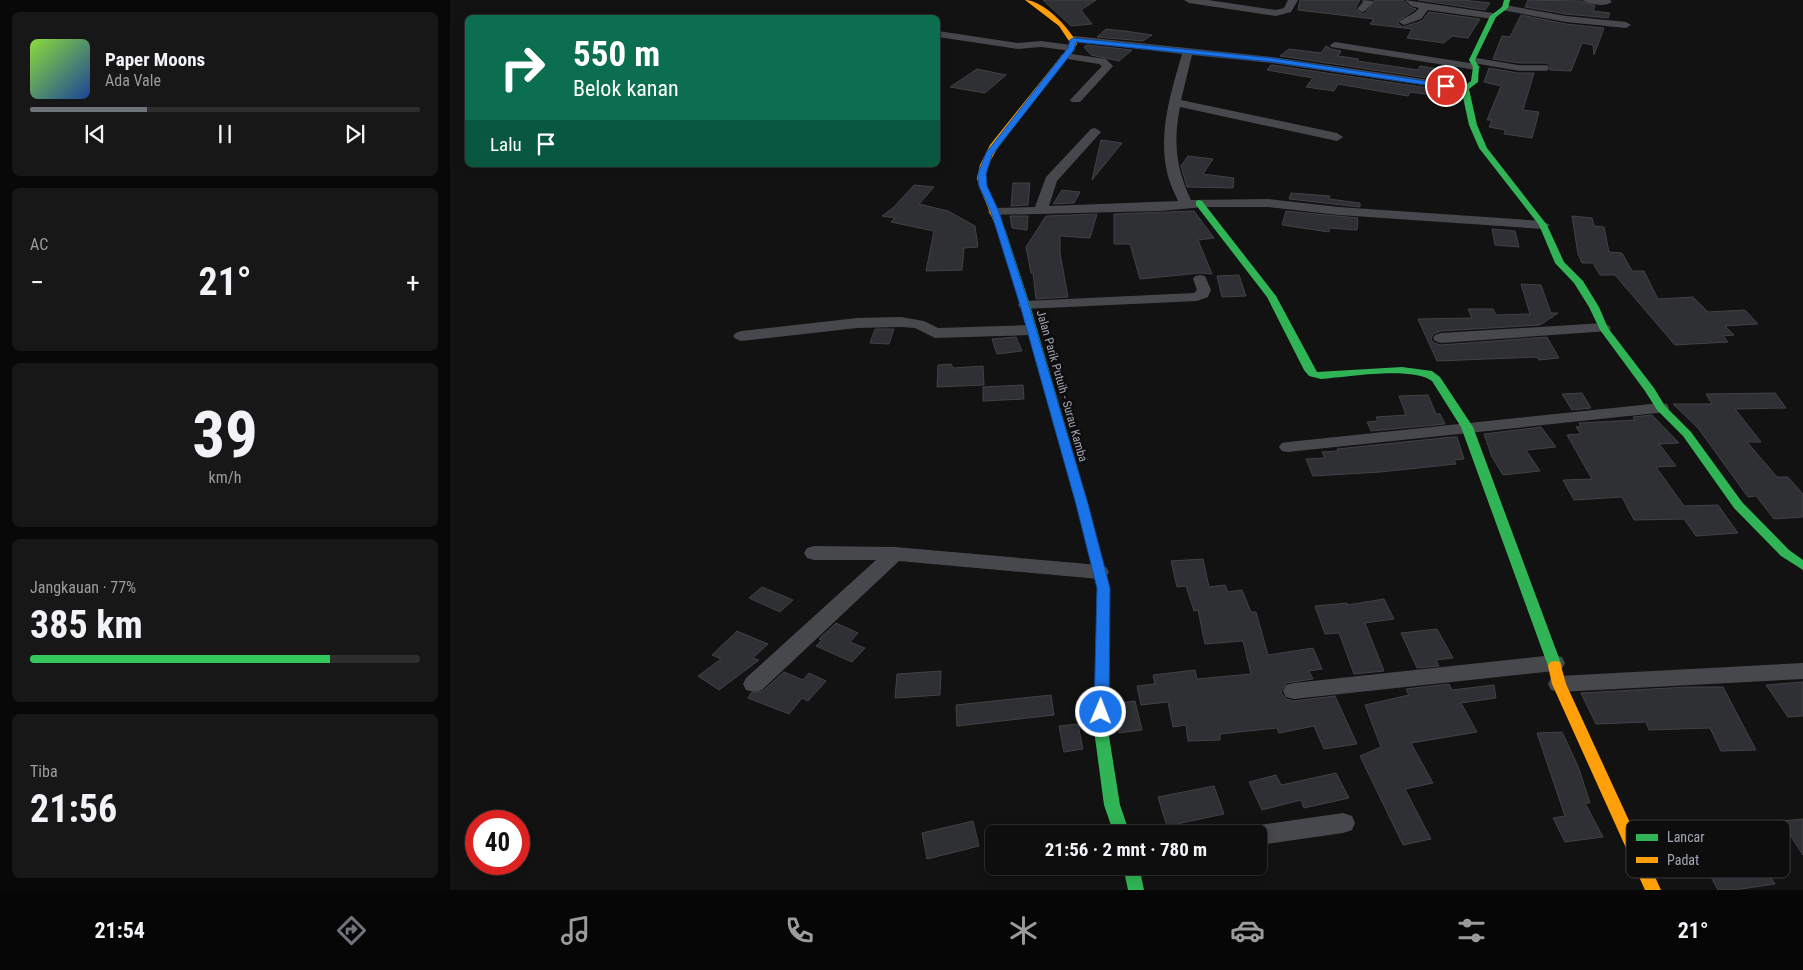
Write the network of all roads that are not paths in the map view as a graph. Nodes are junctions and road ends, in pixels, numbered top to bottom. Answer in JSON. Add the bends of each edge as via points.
{"nodes":[{"id":1,"x":1028,"y":0,"type":"edge"},
{"id":2,"x":1189,"y":0,"type":"edge"},
{"id":3,"x":1293,"y":0,"type":"edge"},
{"id":4,"x":1367,"y":0,"type":"edge"},
{"id":5,"x":1410,"y":0,"type":"edge"},
{"id":6,"x":1588,"y":0,"type":"edge"},
{"id":7,"x":1607,"y":2,"type":"dead end"},
{"id":8,"x":1506,"y":4,"type":"edge"},
{"id":9,"x":1425,"y":7,"type":"junction"},
{"id":10,"x":1362,"y":9,"type":"dead end"},
{"id":11,"x":1493,"y":16,"type":"junction"},
{"id":12,"x":1404,"y":22,"type":"dead end"},
{"id":13,"x":1626,"y":25,"type":"dead end"},
{"id":14,"x":940,"y":34,"type":"edge"},
{"id":15,"x":1335,"y":45,"type":"dead end"},
{"id":16,"x":1070,"y":48,"type":"junction"},
{"id":17,"x":1188,"y":52,"type":"junction"},
{"id":18,"x":1474,"y":63,"type":"junction"},
{"id":19,"x":1546,"y":68,"type":"dead end"},
{"id":20,"x":1465,"y":88,"type":"junction"},
{"id":21,"x":1076,"y":100,"type":"dead end"},
{"id":22,"x":1174,"y":102,"type":"junction"},
{"id":23,"x":1095,"y":132,"type":"dead end"},
{"id":24,"x":1336,"y":137,"type":"dead end"},
{"id":25,"x":1193,"y":204,"type":"junction"},
{"id":26,"x":1041,"y":210,"type":"junction"},
{"id":27,"x":995,"y":212,"type":"junction"},
{"id":28,"x":1543,"y":225,"type":"junction"},
{"id":29,"x":1200,"y":279,"type":"dead end"},
{"id":30,"x":1024,"y":305,"type":"junction"},
{"id":31,"x":1603,"y":328,"type":"junction"},
{"id":32,"x":1030,"y":330,"type":"junction"},
{"id":33,"x":741,"y":336,"type":"dead end"},
{"id":34,"x":1441,"y":338,"type":"dead end"},
{"id":35,"x":1661,"y":408,"type":"junction"},
{"id":36,"x":1467,"y":427,"type":"junction"},
{"id":37,"x":1288,"y":447,"type":"dead end"},
{"id":38,"x":814,"y":553,"type":"dead end"},
{"id":39,"x":896,"y":554,"type":"junction"},
{"id":40,"x":1803,"y":566,"type":"edge"},
{"id":41,"x":1099,"y":572,"type":"junction"},
{"id":42,"x":1803,"y":671,"type":"edge"},
{"id":43,"x":1557,"y":673,"type":"junction"},
{"id":44,"x":754,"y":684,"type":"dead end"},
{"id":45,"x":1294,"y":691,"type":"dead end"},
{"id":46,"x":1343,"y":823,"type":"dead end"},
{"id":47,"x":1119,"y":825,"type":"edge"},
{"id":48,"x":1626,"y":829,"type":"edge"},
{"id":49,"x":1267,"y":834,"type":"edge"},
{"id":50,"x":1133,"y":875,"type":"edge"},
{"id":51,"x":1648,"y":878,"type":"edge"},
{"id":52,"x":1136,"y":890,"type":"edge"},
{"id":53,"x":1653,"y":890,"type":"edge"}],
"edges":[{"from":1,"to":16,"type":"street","via":[[1063,28]]},
{"from":2,"to":3,"type":"street","via":[[1276,13],[1288,10]]},
{"from":4,"to":10,"type":"street"},
{"from":5,"to":9,"type":"street"},
{"from":6,"to":7,"type":"street"},
{"from":8,"to":11,"type":"street"},
{"from":8,"to":13,"type":"street","via":[[1573,20]]},
{"from":9,"to":11,"type":"street"},
{"from":9,"to":12,"type":"street","via":[[1418,17]]},
{"from":11,"to":18,"type":"street"},
{"from":14,"to":16,"type":"street","via":[[1018,46],[1041,44]]},
{"from":15,"to":18,"type":"street"},
{"from":16,"to":17,"type":"street"},
{"from":16,"to":21,"type":"street","via":[[1108,66]]},
{"from":16,"to":27,"type":"street","name":"Jalan Parik Putuih - Surau Kamba","via":[[994,145],[986,160],[981,178]]},
{"from":17,"to":20,"type":"street","via":[[1272,60]]},
{"from":17,"to":22,"type":"street"},
{"from":18,"to":19,"type":"lane"},
{"from":18,"to":20,"type":"street","via":[[1474,82]]},
{"from":20,"to":28,"type":"street","via":[[1482,148]]},
{"from":22,"to":24,"type":"street"},
{"from":22,"to":25,"type":"street","via":[[1169,141],[1173,172]]},
{"from":23,"to":26,"type":"street","via":[[1051,180]]},
{"from":25,"to":26,"type":"street","via":[[1160,208]]},
{"from":25,"to":28,"type":"street","via":[[1268,203]]},
{"from":25,"to":36,"type":"street","via":[[1271,296],[1313,374],[1402,370],[1428,373],[1436,379]]},
{"from":26,"to":27,"type":"street"},
{"from":27,"to":30,"type":"street","name":"Jalan Parik Putuih - Surau Kamba"},
{"from":28,"to":31,"type":"street","via":[[1560,263],[1578,281]]},
{"from":29,"to":30,"type":"street","via":[[1204,290],[1197,297]]},
{"from":30,"to":32,"type":"street","name":"Jalan Parik Putuih - Surau Kamba"},
{"from":31,"to":34,"type":"street"},
{"from":31,"to":35,"type":"street"},
{"from":32,"to":33,"type":"street","via":[[935,333],[919,324],[901,322],[857,323]]},
{"from":32,"to":41,"type":"street","name":"Jalan Parik Putuih - Surau Kamba"},
{"from":35,"to":36,"type":"street"},
{"from":35,"to":40,"type":"street","via":[[1687,434],[1738,505],[1785,553]]},
{"from":36,"to":37,"type":"street"},
{"from":36,"to":43,"type":"street"},
{"from":38,"to":39,"type":"street"},
{"from":39,"to":41,"type":"street"},
{"from":39,"to":44,"type":"street"},
{"from":41,"to":47,"type":"street","name":"Jalan Parik Putuih - Surau Kamba","via":[[1103,588],[1101,730],[1112,805]]},
{"from":42,"to":43,"type":"street"},
{"from":43,"to":45,"type":"street"},
{"from":43,"to":48,"type":"street"},
{"from":46,"to":49,"type":"street"},
{"from":50,"to":52,"type":"street"},
{"from":51,"to":53,"type":"street"}]}
